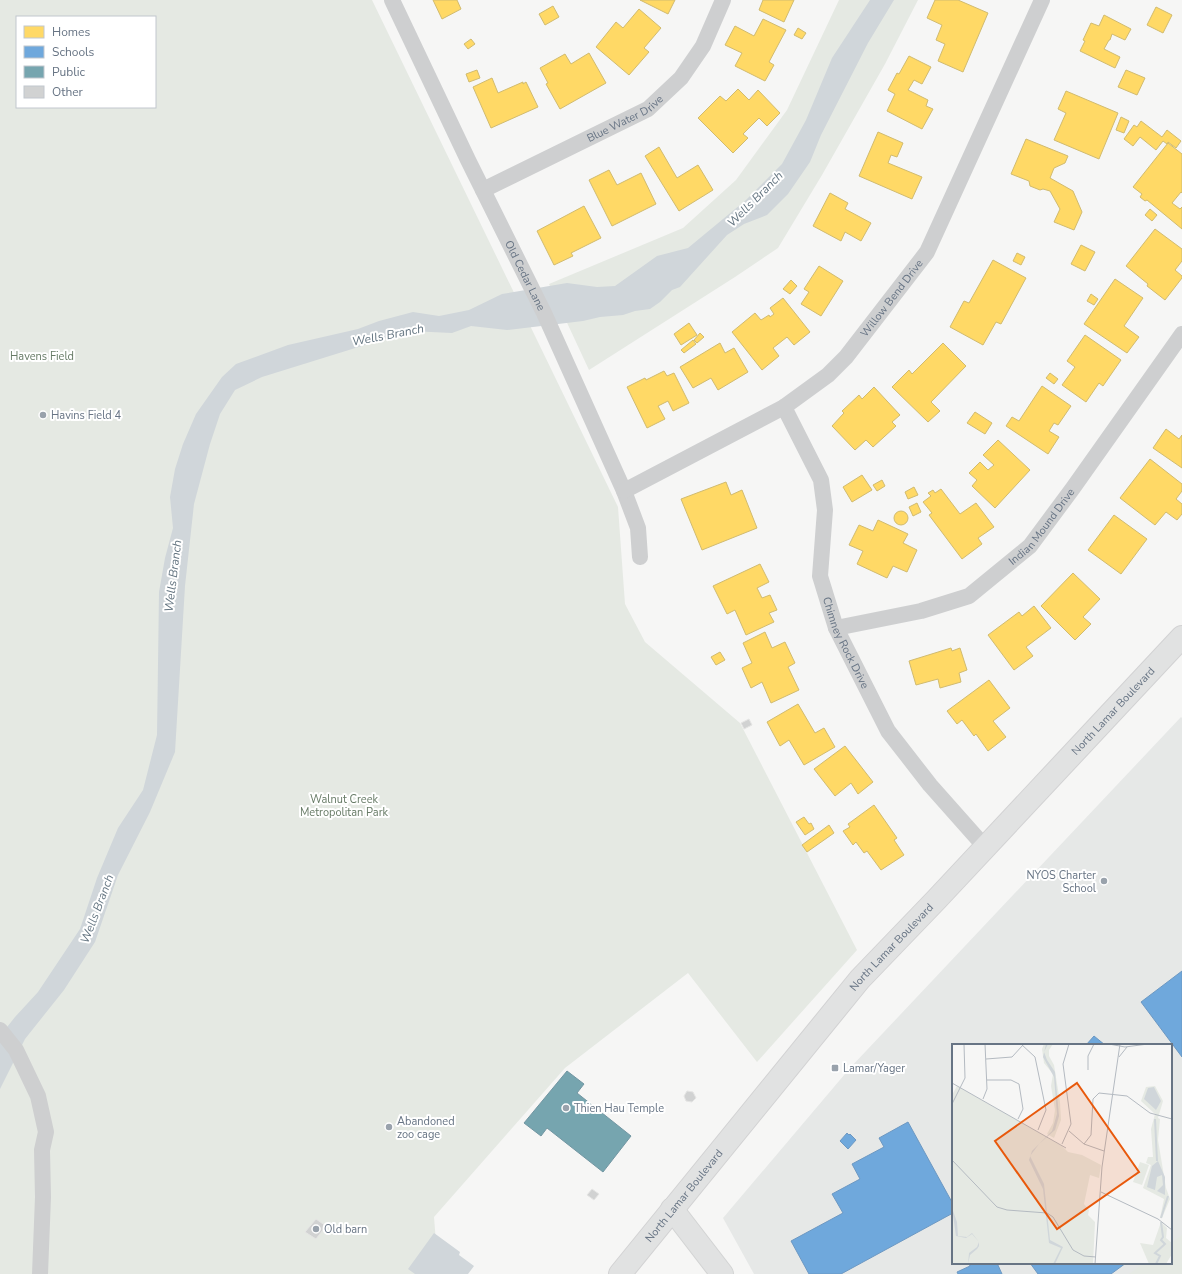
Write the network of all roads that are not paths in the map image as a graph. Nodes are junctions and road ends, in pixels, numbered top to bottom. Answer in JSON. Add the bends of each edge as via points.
{"nodes":[{"id":1,"x":392,"y":0,"type":"edge"},
{"id":2,"x":723,"y":0,"type":"edge"},
{"id":3,"x":1042,"y":0,"type":"edge"},
{"id":4,"x":483,"y":190,"type":"junction"},
{"id":5,"x":1182,"y":334,"type":"edge"},
{"id":6,"x":784,"y":407,"type":"junction"},
{"id":7,"x":624,"y":491,"type":"junction"},
{"id":8,"x":640,"y":557,"type":"dead end"},
{"id":9,"x":836,"y":628,"type":"junction"},
{"id":10,"x":1182,"y":637,"type":"edge"},
{"id":11,"x":985,"y":847,"type":"junction"},
{"id":12,"x":0,"y":1030,"type":"edge"},
{"id":13,"x":672,"y":1209,"type":"junction"},
{"id":14,"x":40,"y":1274,"type":"edge"},
{"id":15,"x":620,"y":1274,"type":"edge"},
{"id":16,"x":722,"y":1274,"type":"edge"}],
"edges":[{"from":1,"to":4,"type":"street","name":"Old Cedar Lane"},
{"from":2,"to":4,"type":"street","name":"Blue Water Drive","via":[[703,46],[681,78],[648,109]]},
{"from":3,"to":6,"type":"street","name":"Willow Bend Drive","via":[[927,252],[846,357]]},
{"from":4,"to":7,"type":"street","name":"Old Cedar Lane","via":[[544,313]]},
{"from":5,"to":9,"type":"street","name":"Indian Mound Drive","via":[[1030,546],[969,596],[921,611]]},
{"from":6,"to":7,"type":"street","name":"Willow Bend Drive"},
{"from":6,"to":9,"type":"street","name":"Chimney Rock Drive","via":[[822,480],[826,510],[820,576]]},
{"from":7,"to":8,"type":"street","name":"Old Cedar Lane","via":[[638,528]]},
{"from":9,"to":11,"type":"street","name":"Chimney Rock Drive","via":[[888,731],[930,785]]},
{"from":10,"to":11,"type":"main road","name":"North Lamar Boulevard"},
{"from":11,"to":13,"type":"main road","name":"North Lamar Boulevard","via":[[860,978]]},
{"from":12,"to":14,"type":"street","via":[[16,1050],[38,1096],[46,1132],[42,1150]]},
{"from":13,"to":15,"type":"main road","name":"North Lamar Boulevard"},
{"from":13,"to":16,"type":"main road"}]}
